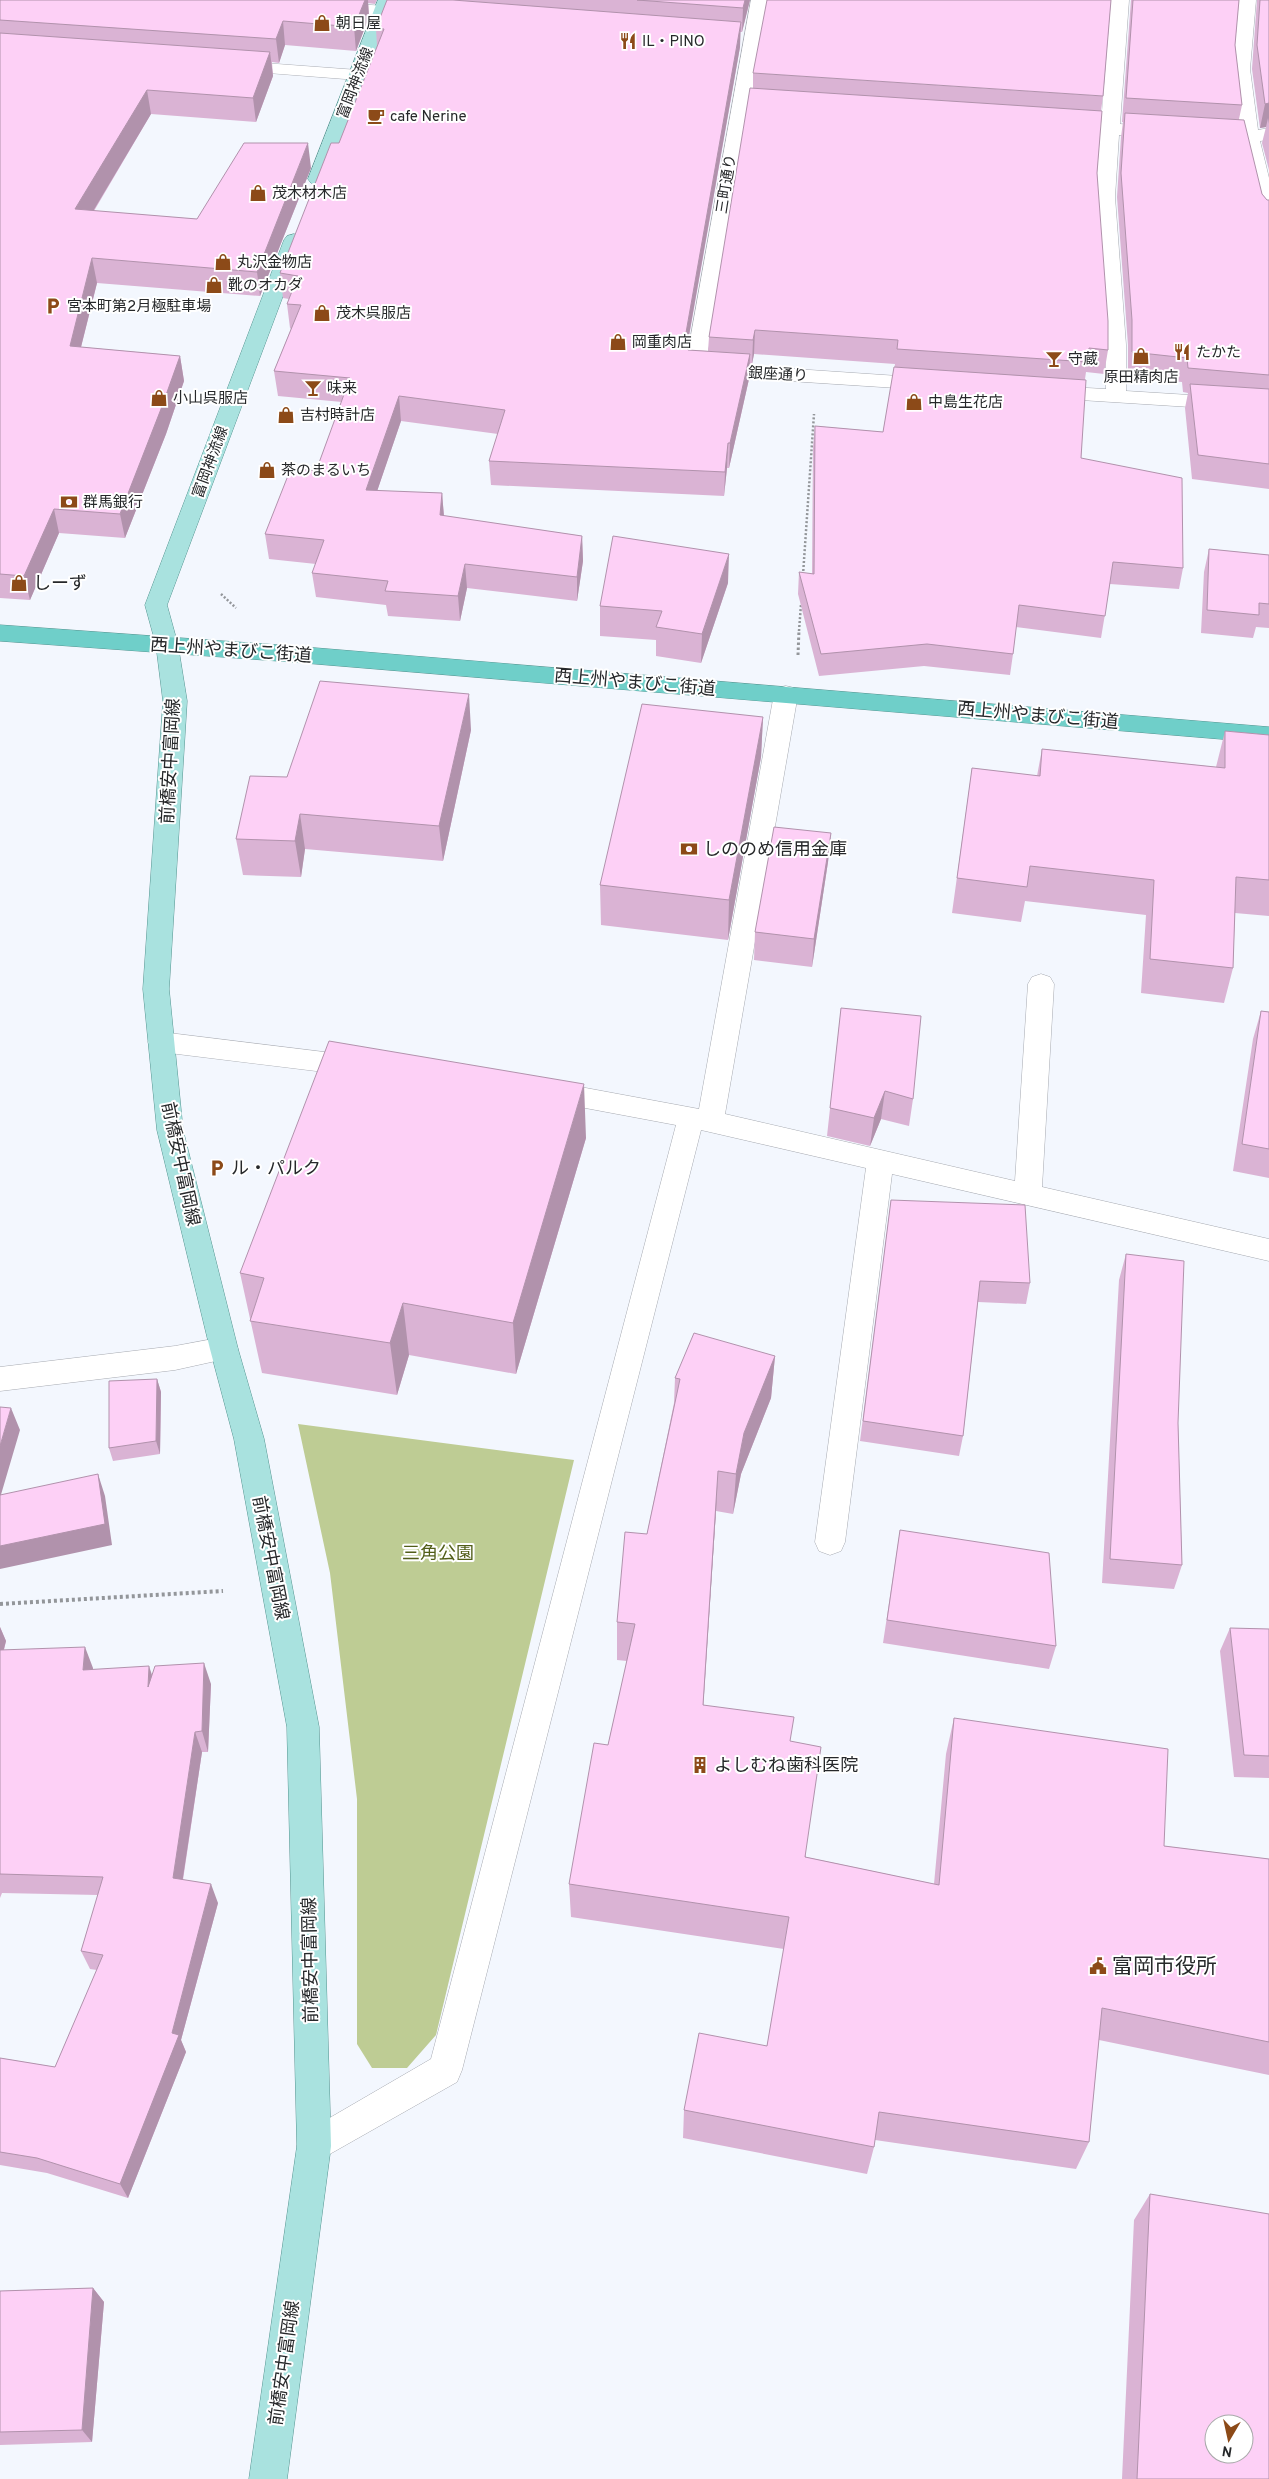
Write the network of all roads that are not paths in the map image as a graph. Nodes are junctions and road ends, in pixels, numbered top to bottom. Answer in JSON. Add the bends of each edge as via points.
{"nodes":[{"id":1,"x":760,"y":0,"type":"edge"},
{"id":2,"x":1120,"y":0,"type":"edge"},
{"id":3,"x":1247,"y":0,"type":"edge"},
{"id":4,"x":385,"y":5,"type":"edge"},
{"id":5,"x":314,"y":6,"type":"edge"},
{"id":6,"x":432,"y":15,"type":"edge"},
{"id":7,"x":733,"y":39,"type":"edge"},
{"id":8,"x":752,"y":40,"type":"junction"},
{"id":9,"x":219,"y":65,"type":"edge"},
{"id":10,"x":358,"y":75,"type":"junction"},
{"id":11,"x":740,"y":104,"type":"junction"},
{"id":12,"x":760,"y":105,"type":"edge"},
{"id":13,"x":1049,"y":125,"type":"edge"},
{"id":14,"x":1109,"y":129,"type":"junction"},
{"id":15,"x":1174,"y":133,"type":"edge"},
{"id":16,"x":1192,"y":134,"type":"edge"},
{"id":17,"x":1269,"y":134,"type":"edge"},
{"id":18,"x":1248,"y":135,"type":"junction"},
{"id":19,"x":311,"y":195,"type":"edge"},
{"id":20,"x":1269,"y":218,"type":"edge"},
{"id":21,"x":300,"y":223,"type":"edge"},
{"id":22,"x":695,"y":369,"type":"joint"},
{"id":23,"x":946,"y":385,"type":"edge"},
{"id":24,"x":1026,"y":390,"type":"edge"},
{"id":25,"x":1116,"y":396,"type":"junction"},
{"id":26,"x":1269,"y":406,"type":"edge"},
{"id":27,"x":0,"y":633,"type":"edge"},
{"id":28,"x":167,"y":645,"type":"junction"},
{"id":29,"x":790,"y":694,"type":"junction"},
{"id":30,"x":1269,"y":735,"type":"edge"},
{"id":31,"x":1041,"y":984,"type":"dead end"},
{"id":32,"x":161,"y":1042,"type":"junction"},
{"id":33,"x":384,"y":1070,"type":"edge"},
{"id":34,"x":521,"y":1087,"type":"edge"},
{"id":35,"x":701,"y":1119,"type":"junction"},
{"id":36,"x":880,"y":1161,"type":"junction"},
{"id":37,"x":1028,"y":1194,"type":"junction"},
{"id":38,"x":1269,"y":1250,"type":"edge"},
{"id":39,"x":224,"y":1349,"type":"junction"},
{"id":40,"x":0,"y":1379,"type":"edge"},
{"id":41,"x":830,"y":1542,"type":"dead end"},
{"id":42,"x":314,"y":2146,"type":"junction"},
{"id":43,"x":268,"y":2479,"type":"edge"}],
"edges":[{"from":1,"to":8,"type":"street","name":"三町通り"},
{"from":2,"to":14,"type":"street"},
{"from":3,"to":18,"type":"street","via":[[1241,69]]},
{"from":4,"to":5,"type":"street"},
{"from":4,"to":6,"type":"street"},
{"from":4,"to":10,"type":"main road","name":"富岡神流線"},
{"from":7,"to":8,"type":"street"},
{"from":8,"to":11,"type":"street","name":"三町通り"},
{"from":9,"to":10,"type":"street"},
{"from":10,"to":19,"type":"main road","name":"富岡神流線"},
{"from":11,"to":12,"type":"street"},
{"from":11,"to":22,"type":"street","name":"三町通り"},
{"from":13,"to":14,"type":"street"},
{"from":14,"to":15,"type":"street"},
{"from":14,"to":25,"type":"street","via":[[1105,196],[1116,344]]},
{"from":16,"to":18,"type":"street"},
{"from":17,"to":18,"type":"street"},
{"from":18,"to":20,"type":"street"},
{"from":21,"to":28,"type":"main road","name":"富岡神流線","via":[[156,605]]},
{"from":22,"to":23,"type":"street","name":"銀座通り"},
{"from":24,"to":25,"type":"street"},
{"from":25,"to":26,"type":"street"},
{"from":27,"to":28,"type":"highway","name":"西上州やまびこ街道"},
{"from":28,"to":29,"type":"highway","name":"西上州やまびこ街道"},
{"from":28,"to":32,"type":"main road","name":"前橋安中富岡線","via":[[175,701],[156,989]]},
{"from":29,"to":30,"type":"highway","name":"西上州やまびこ街道"},
{"from":29,"to":35,"type":"street"},
{"from":31,"to":37,"type":"street"},
{"from":32,"to":33,"type":"street"},
{"from":32,"to":39,"type":"main road","name":"前橋安中富岡線","via":[[170,1130]]},
{"from":34,"to":35,"type":"street"},
{"from":35,"to":36,"type":"street"},
{"from":35,"to":42,"type":"street","via":[[445,2070]]},
{"from":36,"to":37,"type":"street"},
{"from":36,"to":41,"type":"street"},
{"from":37,"to":38,"type":"street"},
{"from":39,"to":40,"type":"street"},
{"from":39,"to":42,"type":"main road","name":"前橋安中富岡線","via":[[249,1439],[303,1727]]},
{"from":42,"to":43,"type":"main road","name":"前橋安中富岡線"}]}
